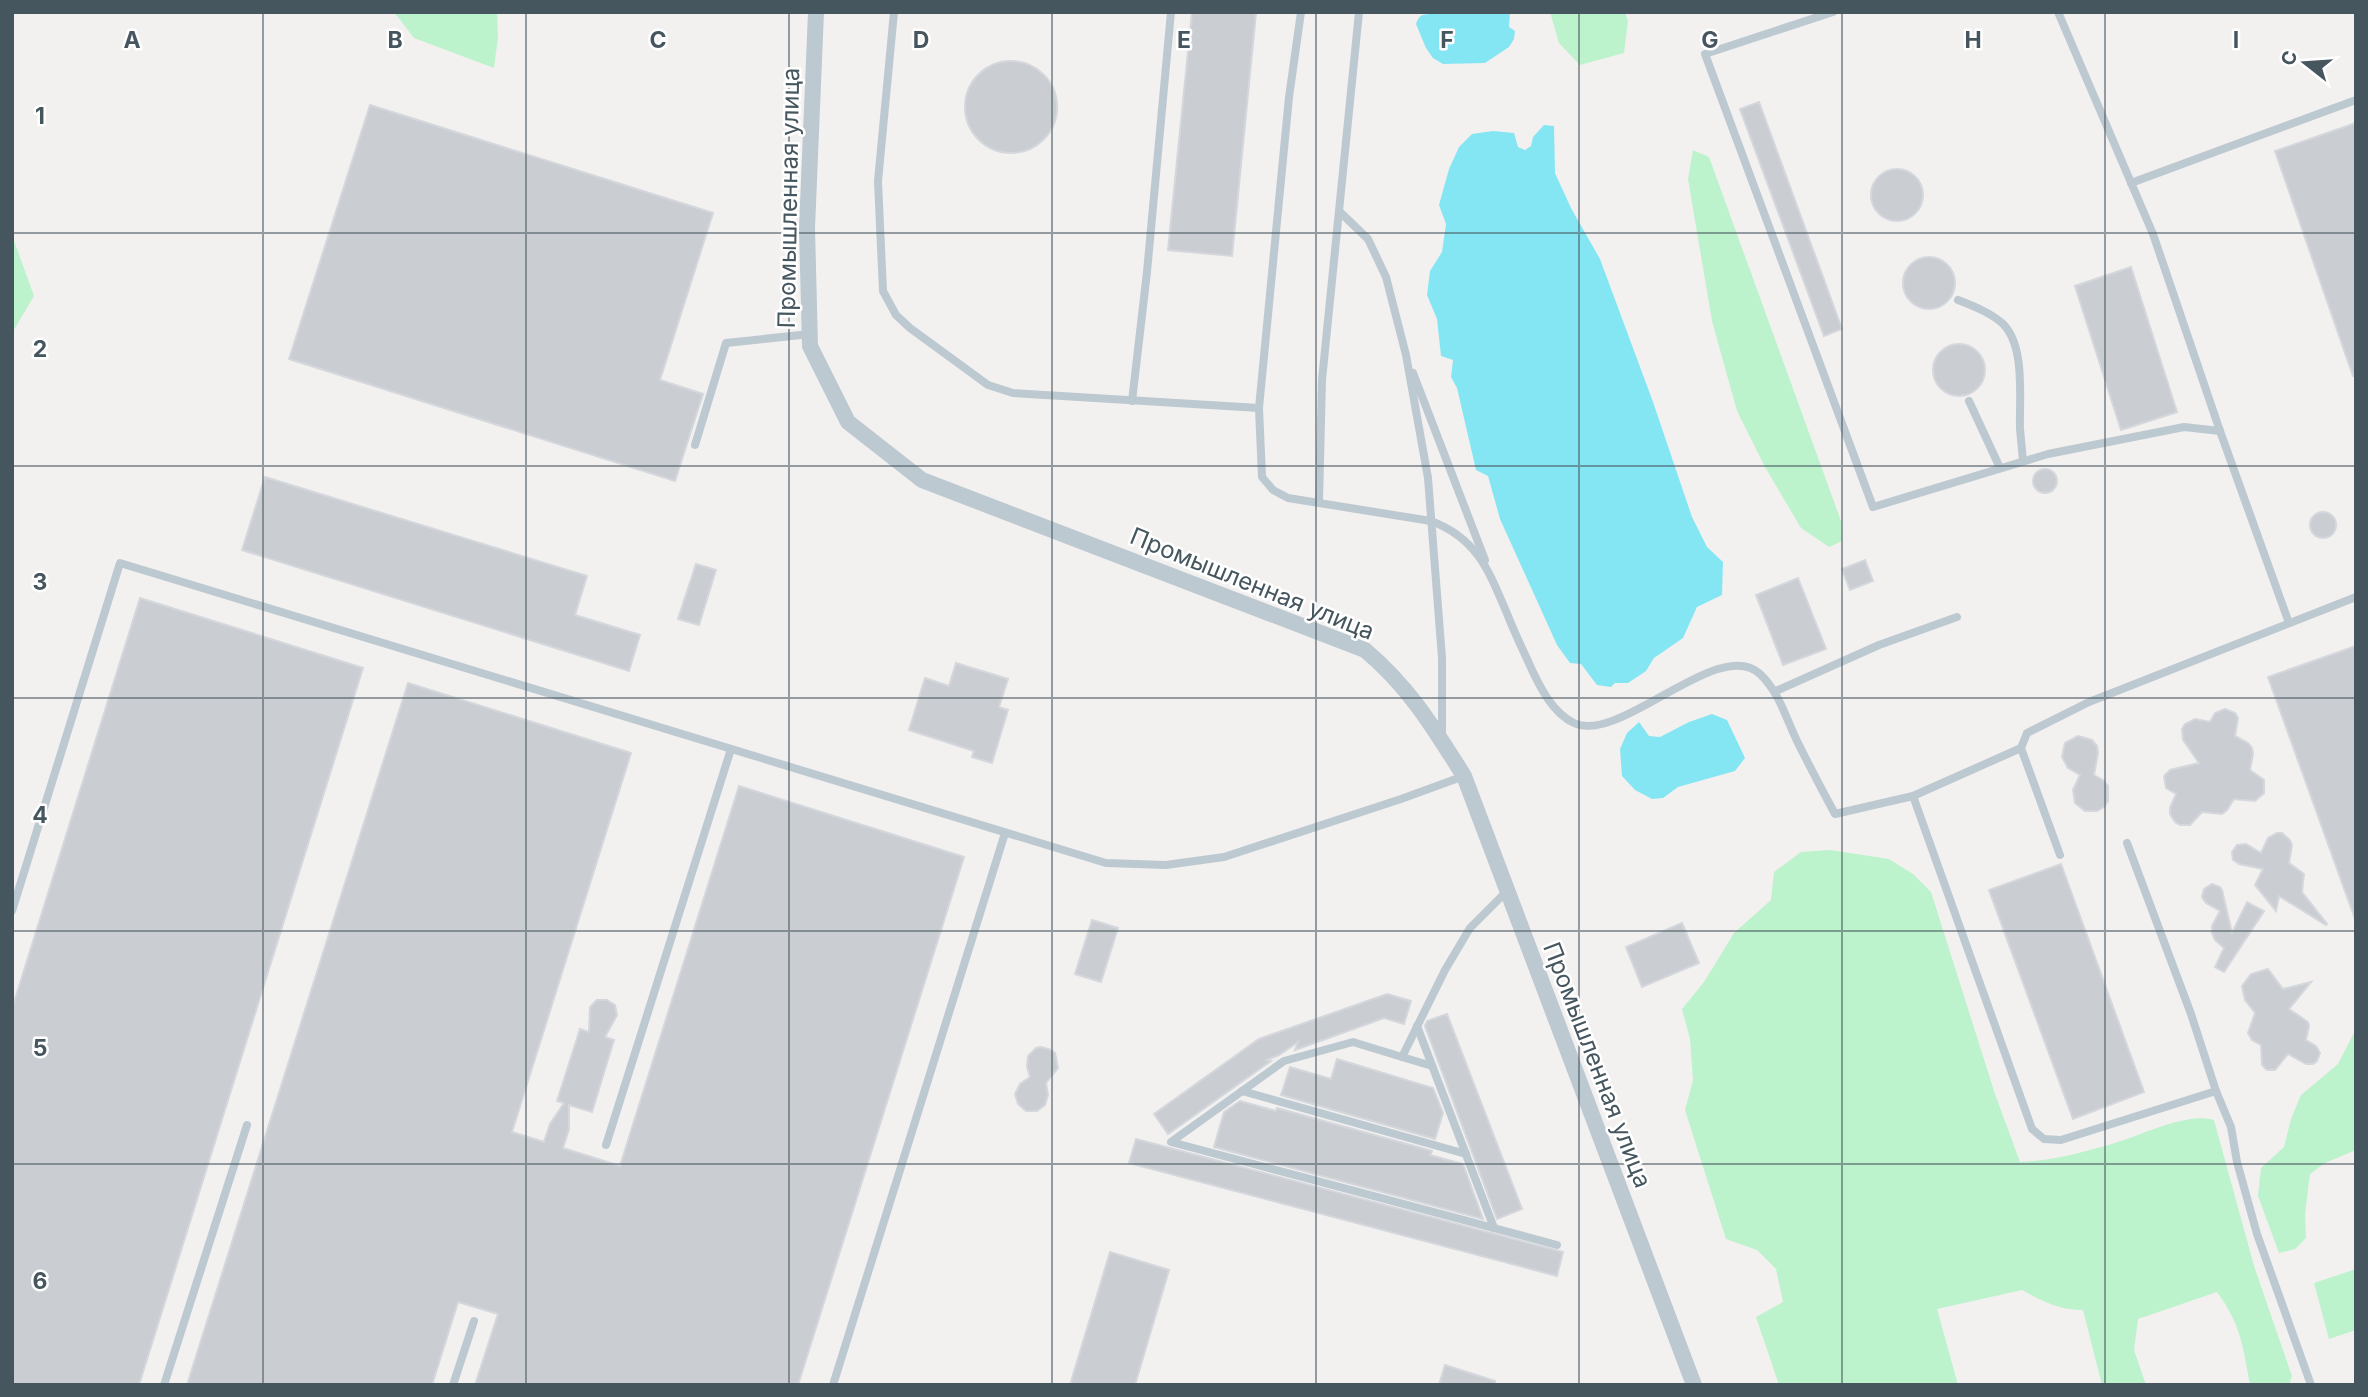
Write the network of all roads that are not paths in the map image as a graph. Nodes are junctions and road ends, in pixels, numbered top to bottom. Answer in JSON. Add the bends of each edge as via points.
{"nodes":[{"id":1,"x":816,"y":12,"type":"edge"},
{"id":2,"x":894,"y":12,"type":"edge"},
{"id":3,"x":1171,"y":12,"type":"edge"},
{"id":4,"x":1301,"y":12,"type":"edge"},
{"id":5,"x":1359,"y":12,"type":"edge"},
{"id":6,"x":1833,"y":12,"type":"edge"},
{"id":7,"x":2058,"y":12,"type":"edge"},
{"id":8,"x":2356,"y":100,"type":"edge"},
{"id":9,"x":2131,"y":183,"type":"junction"},
{"id":10,"x":1340,"y":212,"type":"junction"},
{"id":11,"x":1958,"y":300,"type":"dead end"},
{"id":12,"x":810,"y":334,"type":"junction"},
{"id":13,"x":1406,"y":355,"type":"junction"},
{"id":14,"x":1132,"y":401,"type":"junction"},
{"id":15,"x":1969,"y":401,"type":"dead end"},
{"id":16,"x":1259,"y":408,"type":"junction"},
{"id":17,"x":2220,"y":431,"type":"junction"},
{"id":18,"x":695,"y":445,"type":"dead end"},
{"id":19,"x":2023,"y":461,"type":"junction"},
{"id":20,"x":2000,"y":468,"type":"junction"},
{"id":21,"x":1319,"y":502,"type":"junction"},
{"id":22,"x":1432,"y":521,"type":"junction"},
{"id":23,"x":1487,"y":566,"type":"junction"},
{"id":24,"x":2356,"y":597,"type":"edge"},
{"id":25,"x":1957,"y":617,"type":"dead end"},
{"id":26,"x":2289,"y":623,"type":"junction"},
{"id":27,"x":1776,"y":691,"type":"junction"},
{"id":28,"x":1441,"y":740,"type":"junction"},
{"id":29,"x":2021,"y":748,"type":"junction"},
{"id":30,"x":731,"y":750,"type":"junction"},
{"id":31,"x":1464,"y":776,"type":"junction"},
{"id":32,"x":1913,"y":796,"type":"junction"},
{"id":33,"x":1005,"y":833,"type":"junction"},
{"id":34,"x":2127,"y":843,"type":"dead end"},
{"id":35,"x":2060,"y":855,"type":"dead end"},
{"id":36,"x":1507,"y":891,"type":"junction"},
{"id":37,"x":12,"y":911,"type":"edge"},
{"id":38,"x":1417,"y":1026,"type":"junction"},
{"id":39,"x":1402,"y":1056,"type":"junction"},
{"id":40,"x":1432,"y":1066,"type":"junction"},
{"id":41,"x":1242,"y":1091,"type":"junction"},
{"id":42,"x":2216,"y":1091,"type":"junction"},
{"id":43,"x":247,"y":1125,"type":"dead end"},
{"id":44,"x":606,"y":1145,"type":"dead end"},
{"id":45,"x":1466,"y":1154,"type":"junction"},
{"id":46,"x":1494,"y":1228,"type":"junction"},
{"id":47,"x":1557,"y":1245,"type":"dead end"},
{"id":48,"x":474,"y":1321,"type":"dead end"},
{"id":49,"x":164,"y":1385,"type":"edge"},
{"id":50,"x":453,"y":1385,"type":"edge"},
{"id":51,"x":833,"y":1385,"type":"edge"},
{"id":52,"x":1694,"y":1385,"type":"edge"},
{"id":53,"x":2311,"y":1385,"type":"edge"}],
"edges":[{"from":1,"to":12,"type":"street","name":"Промышленная улица","via":[[807,228]]},
{"from":2,"to":14,"type":"lane","via":[[878,203],[884,291],[896,315],[988,385],[1013,393]]},
{"from":3,"to":14,"type":"lane"},
{"from":4,"to":16,"type":"lane"},
{"from":5,"to":10,"type":"lane"},
{"from":6,"to":20,"type":"lane","via":[[1704,54],[1873,507]]},
{"from":7,"to":9,"type":"lane"},
{"from":8,"to":9,"type":"lane"},
{"from":9,"to":17,"type":"lane"},
{"from":10,"to":13,"type":"lane","via":[[1368,239],[1386,277]]},
{"from":10,"to":21,"type":"lane","via":[[1322,380]]},
{"from":11,"to":19,"type":"lane","via":[[2004,325],[2017,352]]},
{"from":12,"to":18,"type":"lane","via":[[726,343]]},
{"from":12,"to":28,"type":"street","name":"Промышленная улица","via":[[810,346],[848,422],[922,480],[1365,650],[1392,673]]},
{"from":13,"to":22,"type":"lane"},
{"from":13,"to":23,"type":"lane"},
{"from":14,"to":16,"type":"lane"},
{"from":15,"to":20,"type":"lane"},
{"from":16,"to":21,"type":"lane","via":[[1262,477],[1288,498]]},
{"from":17,"to":19,"type":"lane","via":[[2184,427]]},
{"from":17,"to":26,"type":"lane"},
{"from":19,"to":20,"type":"lane"},
{"from":21,"to":22,"type":"lane"},
{"from":22,"to":23,"type":"lane","via":[[1467,542]]},
{"from":22,"to":28,"type":"lane","via":[[1442,658]]},
{"from":23,"to":27,"type":"lane","via":[[1539,685],[1554,708],[1574,724],[1592,726],[1625,716],[1681,684],[1726,668],[1743,666],[1758,671]]},
{"from":24,"to":26,"type":"lane"},
{"from":25,"to":27,"type":"lane"},
{"from":26,"to":29,"type":"lane","via":[[2089,702],[2027,733]]},
{"from":27,"to":32,"type":"lane","via":[[1835,814]]},
{"from":28,"to":31,"type":"street","name":"Промышленная улица"},
{"from":29,"to":32,"type":"lane"},
{"from":29,"to":35,"type":"lane"},
{"from":30,"to":33,"type":"lane"},
{"from":30,"to":37,"type":"lane","via":[[120,563]]},
{"from":30,"to":44,"type":"lane"},
{"from":31,"to":33,"type":"lane","via":[[1224,857],[1166,865],[1106,863]]},
{"from":31,"to":36,"type":"street","name":"Промышленная улица"},
{"from":32,"to":42,"type":"lane","via":[[2032,1129],[2043,1139],[2061,1140]]},
{"from":33,"to":51,"type":"lane"},
{"from":34,"to":42,"type":"lane"},
{"from":36,"to":38,"type":"lane","via":[[1470,928]]},
{"from":36,"to":52,"type":"street","name":"Промышленная улица"},
{"from":38,"to":39,"type":"lane"},
{"from":38,"to":40,"type":"lane"},
{"from":39,"to":40,"type":"lane"},
{"from":39,"to":41,"type":"lane","via":[[1353,1042],[1284,1060]]},
{"from":40,"to":45,"type":"lane"},
{"from":41,"to":45,"type":"lane"},
{"from":41,"to":46,"type":"lane","via":[[1171,1142]]},
{"from":42,"to":53,"type":"lane","via":[[2231,1127],[2257,1234]]},
{"from":43,"to":49,"type":"lane"},
{"from":45,"to":46,"type":"lane"},
{"from":46,"to":47,"type":"lane"},
{"from":48,"to":50,"type":"lane"}]}
